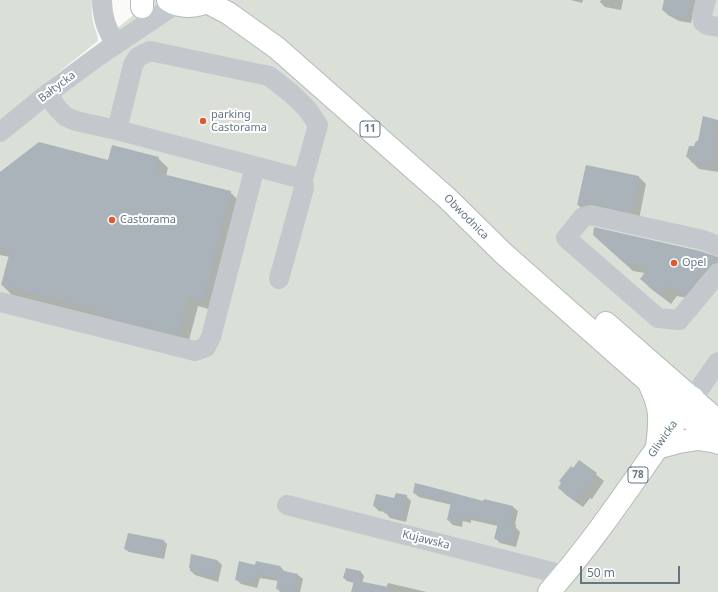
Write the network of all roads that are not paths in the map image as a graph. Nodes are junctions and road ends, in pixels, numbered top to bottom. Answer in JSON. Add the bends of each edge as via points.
{"nodes":[{"id":1,"x":102,"y":0,"type":"edge"},
{"id":2,"x":233,"y":0,"type":"edge"},
{"id":3,"x":706,"y":0,"type":"edge"},
{"id":4,"x":208,"y":1,"type":"edge"},
{"id":5,"x":144,"y":2,"type":"edge"},
{"id":6,"x":172,"y":2,"type":"edge"},
{"id":7,"x":718,"y":27,"type":"edge"},
{"id":8,"x":116,"y":44,"type":"junction"},
{"id":9,"x":48,"y":94,"type":"junction"},
{"id":10,"x":117,"y":130,"type":"junction"},
{"id":11,"x":0,"y":132,"type":"edge"},
{"id":12,"x":255,"y":167,"type":"junction"},
{"id":13,"x":303,"y":179,"type":"junction"},
{"id":14,"x":718,"y":246,"type":"edge"},
{"id":15,"x":718,"y":273,"type":"edge"},
{"id":16,"x":280,"y":279,"type":"dead end"},
{"id":17,"x":0,"y":302,"type":"edge"},
{"id":18,"x":718,"y":362,"type":"edge"},
{"id":19,"x":648,"y":380,"type":"junction"},
{"id":20,"x":688,"y":405,"type":"junction"},
{"id":21,"x":718,"y":421,"type":"edge"},
{"id":22,"x":718,"y":443,"type":"edge"},
{"id":23,"x":657,"y":448,"type":"junction"},
{"id":24,"x":287,"y":505,"type":"dead end"},
{"id":25,"x":564,"y":575,"type":"junction"},
{"id":26,"x":549,"y":592,"type":"edge"}],
"edges":[{"from":1,"to":8,"type":"street","via":[[108,34]]},
{"from":2,"to":20,"type":"main road","name":"Obwodnica","number":"11","via":[[499,232]]},
{"from":3,"to":7,"type":"street","via":[[703,22]]},
{"from":4,"to":6,"type":"main road","via":[[197,6]]},
{"from":4,"to":19,"type":"main road","name":"Obwodnica","number":"11","via":[[277,48],[447,198],[504,254]]},
{"from":5,"to":8,"type":"street","name":"Bałtycka"},
{"from":6,"to":8,"type":"street","name":"Bałtycka"},
{"from":8,"to":9,"type":"street","name":"Bałtycka"},
{"from":9,"to":10,"type":"street","via":[[66,117]]},
{"from":9,"to":11,"type":"street","name":"Bałtycka"},
{"from":10,"to":12,"type":"street"},
{"from":10,"to":13,"type":"street","via":[[133,64],[138,57],[150,51],[269,76],[308,110],[318,125]]},
{"from":12,"to":13,"type":"street"},
{"from":12,"to":17,"type":"street","via":[[211,337],[206,347],[195,352]]},
{"from":13,"to":16,"type":"street","via":[[304,188]]},
{"from":14,"to":15,"type":"street","via":[[702,240],[591,215],[583,216],[566,238],[658,318],[679,320]]},
{"from":18,"to":20,"type":"street","name":"Gliwicka"},
{"from":19,"to":20,"type":"main road","name":"Obwodnica","number":"11"},
{"from":19,"to":23,"type":"main road","via":[[657,400],[660,421]]},
{"from":20,"to":21,"type":"main road","name":"Obwodnica","number":"11"},
{"from":20,"to":22,"type":"main road","name":"Obwodnica","number":"11"},
{"from":20,"to":23,"type":"main road","name":"Gliwicka","number":"78"},
{"from":22,"to":23,"type":"main road","via":[[698,439]]},
{"from":23,"to":25,"type":"main road","name":"Gliwicka","number":"78"},
{"from":24,"to":25,"type":"street","name":"Kujawska"},
{"from":25,"to":26,"type":"main road","name":"Gliwicka","number":"78"}]}
